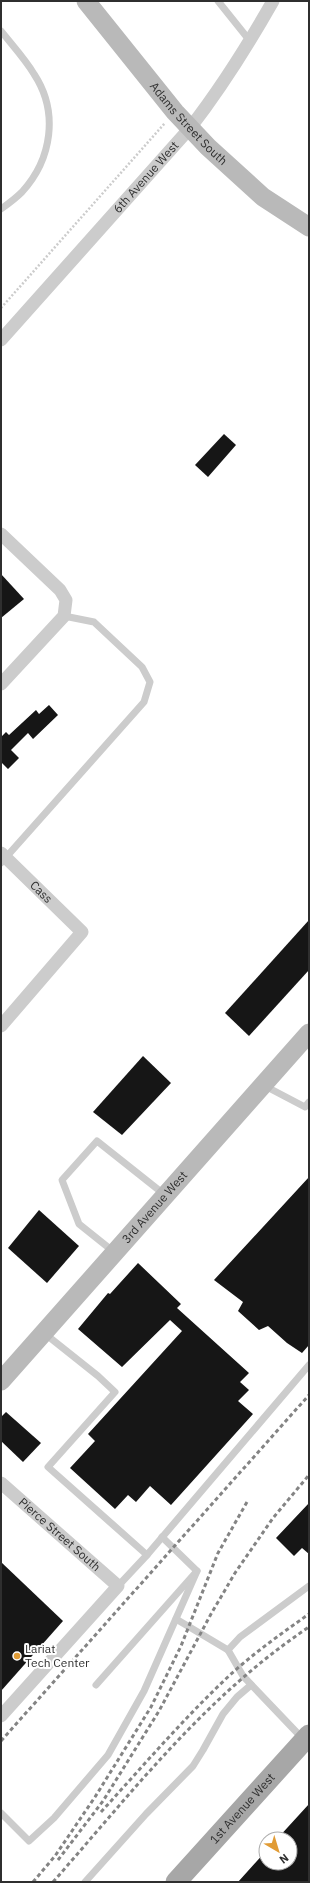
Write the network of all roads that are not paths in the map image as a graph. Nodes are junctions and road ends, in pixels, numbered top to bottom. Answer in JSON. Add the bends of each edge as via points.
{"nodes":[{"id":1,"x":86,"y":1,"type":"edge"},
{"id":2,"x":218,"y":1,"type":"edge"},
{"id":3,"x":273,"y":1,"type":"edge"},
{"id":4,"x":1,"y":31,"type":"edge"},
{"id":5,"x":250,"y":41,"type":"junction"},
{"id":6,"x":190,"y":128,"type":"junction"},
{"id":7,"x":1,"y":209,"type":"edge"},
{"id":8,"x":309,"y":227,"type":"edge"},
{"id":9,"x":1,"y":340,"type":"edge"},
{"id":10,"x":1,"y":534,"type":"edge"},
{"id":11,"x":64,"y":616,"type":"junction"},
{"id":12,"x":1,"y":684,"type":"edge"},
{"id":13,"x":3,"y":858,"type":"edge"},
{"id":14,"x":1,"y":1026,"type":"edge"},
{"id":15,"x":309,"y":1033,"type":"edge"},
{"id":16,"x":263,"y":1085,"type":"junction"},
{"id":17,"x":309,"y":1102,"type":"edge"},
{"id":18,"x":165,"y":1196,"type":"junction"},
{"id":19,"x":114,"y":1253,"type":"junction"},
{"id":20,"x":44,"y":1332,"type":"junction"},
{"id":21,"x":309,"y":1365,"type":"edge"},
{"id":22,"x":1,"y":1381,"type":"edge"},
{"id":23,"x":1,"y":1483,"type":"edge"},
{"id":24,"x":162,"y":1536,"type":"junction"},
{"id":25,"x":146,"y":1555,"type":"junction"},
{"id":26,"x":197,"y":1571,"type":"junction"},
{"id":27,"x":118,"y":1586,"type":"junction"},
{"id":28,"x":309,"y":1586,"type":"edge"},
{"id":29,"x":176,"y":1619,"type":"junction"},
{"id":30,"x":228,"y":1650,"type":"junction"},
{"id":31,"x":96,"y":1685,"type":"dead end"},
{"id":32,"x":251,"y":1685,"type":"junction"},
{"id":33,"x":1,"y":1716,"type":"edge"},
{"id":34,"x":307,"y":1740,"type":"edge"},
{"id":35,"x":1,"y":1813,"type":"edge"},
{"id":36,"x":85,"y":1882,"type":"edge"},
{"id":37,"x":176,"y":1882,"type":"edge"}],
"edges":[{"from":1,"to":6,"type":"street","name":"Adams Street South"},
{"from":2,"to":5,"type":"lane"},
{"from":3,"to":5,"type":"street","name":"6th Avenue West"},
{"from":4,"to":7,"type":"lane","via":[[35,75],[50,118],[48,143],[36,173],[22,192]]},
{"from":5,"to":6,"type":"street","name":"6th Avenue West"},
{"from":6,"to":8,"type":"street","name":"Adams Street South","via":[[263,197]]},
{"from":6,"to":9,"type":"street","name":"6th Avenue West"},
{"from":10,"to":11,"type":"street","via":[[60,590],[66,600]]},
{"from":11,"to":12,"type":"street"},
{"from":11,"to":13,"type":"lane","via":[[94,622],[142,668],[150,682],[144,702]]},
{"from":13,"to":14,"type":"street","name":"Cass","via":[[82,932]]},
{"from":15,"to":16,"type":"street","name":"3rd Avenue West"},
{"from":16,"to":17,"type":"lane","via":[[304,1107]]},
{"from":16,"to":18,"type":"street","name":"3rd Avenue West"},
{"from":18,"to":19,"type":"street","name":"3rd Avenue West"},
{"from":18,"to":19,"type":"lane","via":[[97,1141],[62,1180],[79,1224]]},
{"from":19,"to":20,"type":"street","name":"3rd Avenue West"},
{"from":20,"to":22,"type":"street","name":"3rd Avenue West"},
{"from":20,"to":25,"type":"lane","via":[[115,1392],[48,1467]]},
{"from":21,"to":24,"type":"lane"},
{"from":23,"to":27,"type":"street","name":"Pierce Street South"},
{"from":24,"to":25,"type":"lane"},
{"from":24,"to":26,"type":"lane"},
{"from":25,"to":27,"type":"lane"},
{"from":26,"to":29,"type":"lane"},
{"from":26,"to":31,"type":"lane"},
{"from":27,"to":33,"type":"street"},
{"from":28,"to":30,"type":"lane","via":[[240,1637]]},
{"from":29,"to":30,"type":"lane"},
{"from":29,"to":35,"type":"lane","via":[[144,1691],[108,1755],[54,1818],[29,1841]]},
{"from":30,"to":32,"type":"lane","via":[[238,1669]]},
{"from":32,"to":34,"type":"lane"},
{"from":32,"to":36,"type":"lane","via":[[223,1714],[193,1766]]},
{"from":34,"to":37,"type":"main road","name":"1st Avenue West"}]}
